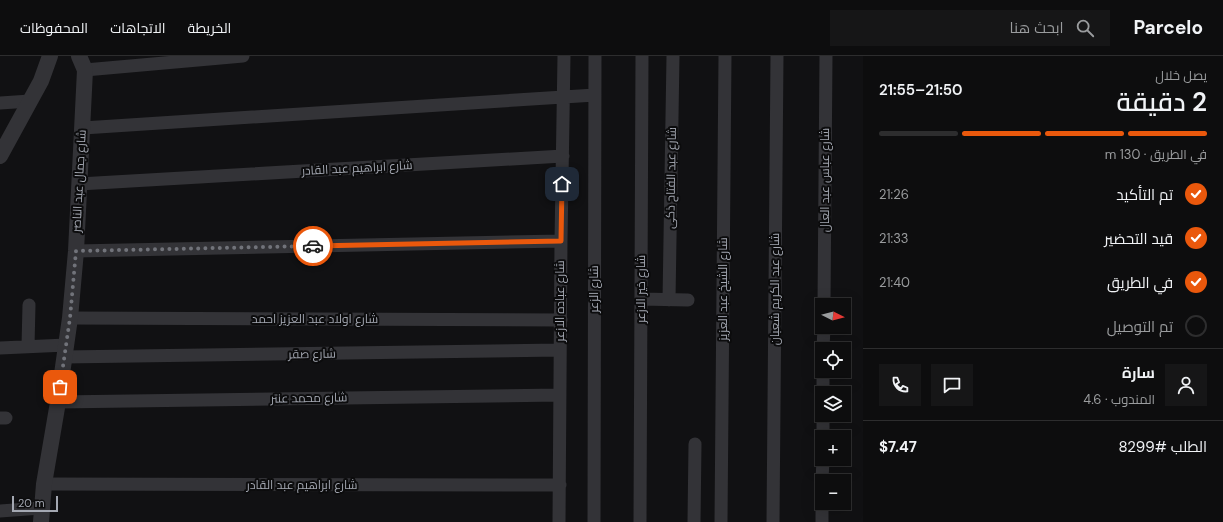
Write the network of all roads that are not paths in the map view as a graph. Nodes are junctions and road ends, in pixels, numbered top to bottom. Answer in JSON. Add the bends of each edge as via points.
{"nodes":[{"id":1,"x":50,"y":56,"type":"edge"},
{"id":2,"x":243,"y":56,"type":"edge"},
{"id":3,"x":564,"y":56,"type":"edge"},
{"id":4,"x":595,"y":56,"type":"edge"},
{"id":5,"x":642,"y":56,"type":"edge"},
{"id":6,"x":673,"y":56,"type":"edge"},
{"id":7,"x":725,"y":56,"type":"edge"},
{"id":8,"x":777,"y":56,"type":"edge"},
{"id":9,"x":826,"y":56,"type":"edge"},
{"id":10,"x":82,"y":63,"type":"edge"},
{"id":11,"x":595,"y":95,"type":"junction"},
{"id":12,"x":564,"y":97,"type":"junction"},
{"id":13,"x":30,"y":101,"type":"junction"},
{"id":14,"x":0,"y":103,"type":"edge"},
{"id":15,"x":83,"y":128,"type":"junction"},
{"id":16,"x":1,"y":153,"type":"edge"},
{"id":17,"x":563,"y":156,"type":"junction"},
{"id":18,"x":79,"y":184,"type":"junction"},
{"id":19,"x":561,"y":241,"type":"junction"},
{"id":20,"x":76,"y":251,"type":"junction"},
{"id":21,"x":824,"y":298,"type":"edge"},
{"id":22,"x":641,"y":299,"type":"junction"},
{"id":23,"x":669,"y":300,"type":"junction"},
{"id":24,"x":688,"y":300,"type":"dead end"},
{"id":25,"x":29,"y":304,"type":"dead end"},
{"id":26,"x":70,"y":318,"type":"junction"},
{"id":27,"x":560,"y":320,"type":"junction"},
{"id":28,"x":28,"y":346,"type":"junction"},
{"id":29,"x":0,"y":348,"type":"edge"},
{"id":30,"x":560,"y":350,"type":"junction"},
{"id":31,"x":65,"y":351,"type":"junction"},
{"id":32,"x":560,"y":395,"type":"junction"},
{"id":33,"x":58,"y":402,"type":"junction"},
{"id":34,"x":695,"y":444,"type":"dead end"},
{"id":35,"x":44,"y":484,"type":"junction"},
{"id":36,"x":560,"y":485,"type":"junction"},
{"id":37,"x":822,"y":510,"type":"edge"},
{"id":38,"x":0,"y":511,"type":"edge"},
{"id":39,"x":41,"y":515,"type":"edge"},
{"id":40,"x":560,"y":522,"type":"edge"},
{"id":41,"x":594,"y":522,"type":"edge"},
{"id":42,"x":640,"y":522,"type":"edge"},
{"id":43,"x":694,"y":522,"type":"edge"},
{"id":44,"x":721,"y":522,"type":"edge"},
{"id":45,"x":773,"y":522,"type":"edge"},
{"id":46,"x":822,"y":522,"type":"edge"}],
"edges":[{"from":1,"to":13,"type":"street","via":[[41,82]]},
{"from":2,"to":10,"type":"street"},
{"from":3,"to":12,"type":"street","name":"شارع عباده الازعر"},
{"from":4,"to":11,"type":"street","name":"شارع الزعر"},
{"from":5,"to":22,"type":"street","name":"شارع خير الازعر"},
{"from":6,"to":23,"type":"street","name":"شارع عبد الفتاح ذكى"},
{"from":7,"to":44,"type":"street","name":"شارع الشيخ عبد العزيز"},
{"from":8,"to":45,"type":"street","name":"شارع عبد الكريم شعبان"},
{"from":9,"to":21,"type":"street","name":"شارع عباس عبد العال"},
{"from":10,"to":15,"type":"street","name":"شارع جمال عبد الناصر"},
{"from":11,"to":12,"type":"street"},
{"from":11,"to":41,"type":"street","name":"شارع الزعر"},
{"from":12,"to":15,"type":"street"},
{"from":12,"to":17,"type":"street","name":"شارع عباده الازعر"},
{"from":13,"to":14,"type":"street"},
{"from":13,"to":16,"type":"street"},
{"from":15,"to":18,"type":"street","name":"شارع جمال عبد الناصر"},
{"from":17,"to":18,"type":"street","name":"شارع ابراهيم عبد القادر"},
{"from":17,"to":19,"type":"street","name":"شارع عباده الازعر"},
{"from":18,"to":20,"type":"street","name":"شارع جمال عبد الناصر"},
{"from":19,"to":20,"type":"street"},
{"from":19,"to":27,"type":"street","name":"شارع عباده الازعر"},
{"from":20,"to":26,"type":"street","name":"شارع جمال عبد الناصر"},
{"from":22,"to":23,"type":"street"},
{"from":22,"to":42,"type":"street","name":"شارع خير الازعر"},
{"from":23,"to":24,"type":"street"},
{"from":25,"to":28,"type":"street"},
{"from":26,"to":27,"type":"street","name":"شارع اولاد عبد العزيز احمد"},
{"from":26,"to":31,"type":"street","name":"شارع جمال عبد الناصر"},
{"from":27,"to":30,"type":"street","name":"شارع عباده الازعر"},
{"from":28,"to":29,"type":"street","name":"شارع صقر"},
{"from":28,"to":31,"type":"street","name":"شارع صقر"},
{"from":30,"to":31,"type":"street","name":"شارع صقر"},
{"from":30,"to":32,"type":"street","name":"شارع عباده الازعر"},
{"from":31,"to":33,"type":"street","name":"شارع جمال عبد الناصر"},
{"from":32,"to":33,"type":"street","name":"شارع محمد عنتر"},
{"from":32,"to":36,"type":"street","name":"شارع عباده الازعر"},
{"from":33,"to":35,"type":"street","name":"شارع جمال عبد الناصر"},
{"from":34,"to":43,"type":"street"},
{"from":35,"to":36,"type":"street","name":"شارع ابراهيم عبد القادر"},
{"from":35,"to":39,"type":"street","name":"شارع جمال عبد الناصر"},
{"from":36,"to":40,"type":"street","name":"شارع عباده الازعر"},
{"from":37,"to":46,"type":"street"},
{"from":38,"to":39,"type":"street"}]}
